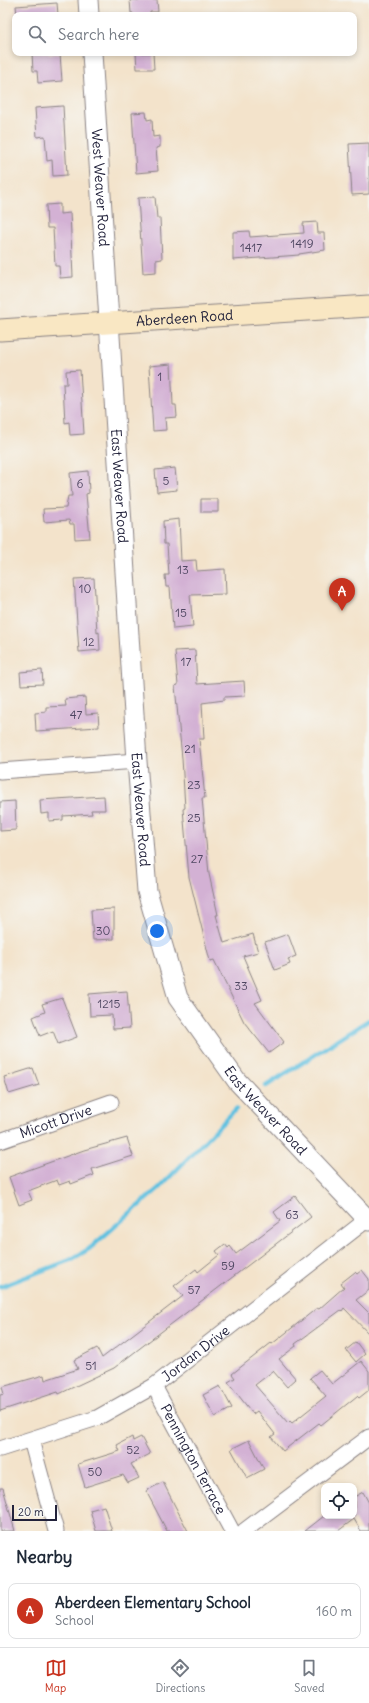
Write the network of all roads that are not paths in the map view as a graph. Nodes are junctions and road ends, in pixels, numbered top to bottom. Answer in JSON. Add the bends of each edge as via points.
{"nodes":[{"id":1,"x":88,"y":0,"type":"edge"},
{"id":2,"x":89,"y":12,"type":"edge"},
{"id":3,"x":92,"y":56,"type":"edge"},
{"id":4,"x":369,"y":306,"type":"edge"},
{"id":5,"x":110,"y":322,"type":"junction"},
{"id":6,"x":0,"y":330,"type":"edge"},
{"id":7,"x":137,"y":761,"type":"junction"},
{"id":8,"x":0,"y":770,"type":"edge"},
{"id":9,"x":111,"y":1102,"type":"dead end"},
{"id":10,"x":0,"y":1141,"type":"edge"},
{"id":11,"x":368,"y":1220,"type":"edge"},
{"id":12,"x":154,"y":1386,"type":"junction"},
{"id":13,"x":369,"y":1437,"type":"edge"},
{"id":14,"x":31,"y":1440,"type":"junction"},
{"id":15,"x":0,"y":1449,"type":"edge"},
{"id":16,"x":56,"y":1531,"type":"edge"},
{"id":17,"x":232,"y":1531,"type":"edge"},
{"id":18,"x":244,"y":1531,"type":"edge"}],
"edges":[{"from":1,"to":2,"type":"street"},
{"from":3,"to":5,"type":"street","name":"West Weaver Road"},
{"from":4,"to":5,"type":"main road","name":"Aberdeen Road"},
{"from":5,"to":6,"type":"main road","name":"Aberdeen Road"},
{"from":5,"to":7,"type":"street","name":"East Weaver Road"},
{"from":7,"to":8,"type":"street"},
{"from":7,"to":11,"type":"street","name":"East Weaver Road","via":[[147,891],[178,998],[237,1081]]},
{"from":9,"to":10,"type":"street","name":"Micott Drive"},
{"from":11,"to":12,"type":"street","name":"Jordan Drive"},
{"from":12,"to":14,"type":"street","name":"Jordan Drive","via":[[97,1418]]},
{"from":12,"to":17,"type":"street","name":"Pennington Terrace"},
{"from":13,"to":18,"type":"street"},
{"from":14,"to":15,"type":"street","name":"Jordan Drive"},
{"from":14,"to":16,"type":"street"}]}
